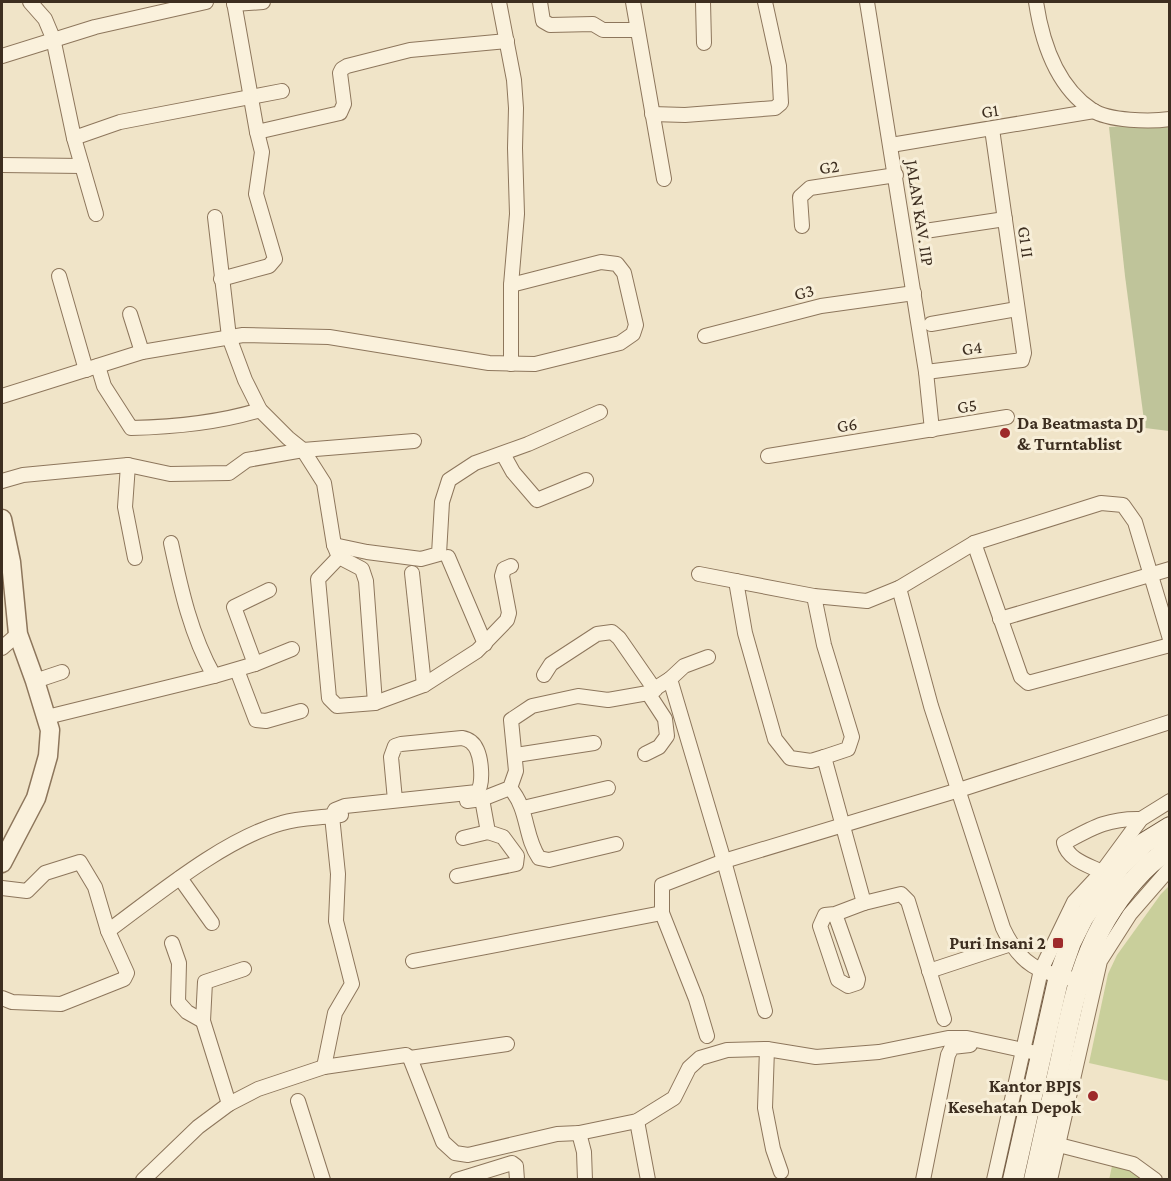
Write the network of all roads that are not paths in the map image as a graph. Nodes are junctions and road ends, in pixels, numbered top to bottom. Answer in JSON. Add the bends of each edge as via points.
{"nodes":[{"id":1,"x":30,"y":2,"type":"edge"},
{"id":2,"x":206,"y":2,"type":"edge"},
{"id":3,"x":263,"y":2,"type":"edge"},
{"id":4,"x":499,"y":2,"type":"edge"},
{"id":5,"x":540,"y":2,"type":"edge"},
{"id":6,"x":633,"y":2,"type":"edge"},
{"id":7,"x":703,"y":2,"type":"edge"},
{"id":8,"x":765,"y":2,"type":"edge"},
{"id":9,"x":867,"y":2,"type":"edge"},
{"id":10,"x":1036,"y":2,"type":"edge"},
{"id":11,"x":234,"y":3,"type":"edge"},
{"id":12,"x":636,"y":30,"type":"junction"},
{"id":13,"x":53,"y":38,"type":"junction"},
{"id":14,"x":507,"y":41,"type":"junction"},
{"id":15,"x":704,"y":43,"type":"dead end"},
{"id":16,"x":2,"y":56,"type":"edge"},
{"id":17,"x":282,"y":91,"type":"dead end"},
{"id":18,"x":250,"y":98,"type":"junction"},
{"id":19,"x":1094,"y":111,"type":"junction"},
{"id":20,"x":652,"y":114,"type":"junction"},
{"id":21,"x":1170,"y":119,"type":"edge"},
{"id":22,"x":992,"y":129,"type":"junction"},
{"id":23,"x":257,"y":132,"type":"junction"},
{"id":24,"x":74,"y":138,"type":"junction"},
{"id":25,"x":891,"y":145,"type":"junction"},
{"id":26,"x":2,"y":165,"type":"edge"},
{"id":27,"x":82,"y":166,"type":"junction"},
{"id":28,"x":896,"y":175,"type":"junction"},
{"id":29,"x":664,"y":179,"type":"dead end"},
{"id":30,"x":96,"y":214,"type":"dead end"},
{"id":31,"x":215,"y":217,"type":"dead end"},
{"id":32,"x":1005,"y":219,"type":"junction"},
{"id":33,"x":802,"y":226,"type":"dead end"},
{"id":34,"x":925,"y":231,"type":"dead end"},
{"id":35,"x":59,"y":276,"type":"dead end"},
{"id":36,"x":221,"y":279,"type":"junction"},
{"id":37,"x":511,"y":285,"type":"junction"},
{"id":38,"x":914,"y":293,"type":"junction"},
{"id":39,"x":1017,"y":309,"type":"junction"},
{"id":40,"x":130,"y":314,"type":"dead end"},
{"id":41,"x":931,"y":324,"type":"dead end"},
{"id":42,"x":705,"y":336,"type":"dead end"},
{"id":43,"x":229,"y":337,"type":"junction"},
{"id":44,"x":142,"y":352,"type":"junction"},
{"id":45,"x":1022,"y":360,"type":"joint"},
{"id":46,"x":511,"y":364,"type":"junction"},
{"id":47,"x":92,"y":368,"type":"junction"},
{"id":48,"x":926,"y":372,"type":"junction"},
{"id":49,"x":2,"y":396,"type":"edge"},
{"id":50,"x":260,"y":410,"type":"junction"},
{"id":51,"x":600,"y":412,"type":"dead end"},
{"id":52,"x":1008,"y":417,"type":"dead end"},
{"id":53,"x":932,"y":430,"type":"junction"},
{"id":54,"x":414,"y":441,"type":"dead end"},
{"id":55,"x":303,"y":450,"type":"junction"},
{"id":56,"x":503,"y":454,"type":"junction"},
{"id":57,"x":768,"y":456,"type":"dead end"},
{"id":58,"x":128,"y":465,"type":"junction"},
{"id":59,"x":2,"y":480,"type":"edge"},
{"id":60,"x":586,"y":480,"type":"dead end"},
{"id":61,"x":2,"y":519,"type":"edge"},
{"id":62,"x":171,"y":543,"type":"dead end"},
{"id":63,"x":974,"y":543,"type":"junction"},
{"id":64,"x":337,"y":551,"type":"junction"},
{"id":65,"x":448,"y":557,"type":"dead end"},
{"id":66,"x":135,"y":558,"type":"dead end"},
{"id":67,"x":511,"y":566,"type":"dead end"},
{"id":68,"x":1170,"y":570,"type":"edge"},
{"id":69,"x":412,"y":573,"type":"dead end"},
{"id":70,"x":699,"y":574,"type":"dead end"},
{"id":71,"x":1150,"y":576,"type":"junction"},
{"id":72,"x":736,"y":580,"type":"junction"},
{"id":73,"x":899,"y":588,"type":"junction"},
{"id":74,"x":269,"y":590,"type":"dead end"},
{"id":75,"x":814,"y":596,"type":"junction"},
{"id":76,"x":1000,"y":620,"type":"junction"},
{"id":77,"x":18,"y":634,"type":"junction"},
{"id":78,"x":1170,"y":639,"type":"edge"},
{"id":79,"x":485,"y":644,"type":"junction"},
{"id":80,"x":1170,"y":645,"type":"edge"},
{"id":81,"x":2,"y":648,"type":"edge"},
{"id":82,"x":292,"y":649,"type":"dead end"},
{"id":83,"x":708,"y":657,"type":"dead end"},
{"id":84,"x":255,"y":664,"type":"junction"},
{"id":85,"x":237,"y":670,"type":"junction"},
{"id":86,"x":62,"y":672,"type":"dead end"},
{"id":87,"x":544,"y":675,"type":"dead end"},
{"id":88,"x":214,"y":676,"type":"junction"},
{"id":89,"x":670,"y":679,"type":"junction"},
{"id":90,"x":36,"y":681,"type":"junction"},
{"id":91,"x":424,"y":685,"type":"junction"},
{"id":92,"x":651,"y":692,"type":"junction"},
{"id":93,"x":375,"y":703,"type":"junction"},
{"id":94,"x":301,"y":711,"type":"dead end"},
{"id":95,"x":1170,"y":722,"type":"edge"},
{"id":96,"x":48,"y":724,"type":"junction"},
{"id":97,"x":594,"y":743,"type":"dead end"},
{"id":98,"x":516,"y":754,"type":"junction"},
{"id":99,"x":645,"y":754,"type":"dead end"},
{"id":100,"x":824,"y":757,"type":"junction"},
{"id":101,"x":510,"y":788,"type":"junction"},
{"id":102,"x":608,"y":788,"type":"dead end"},
{"id":103,"x":959,"y":790,"type":"junction"},
{"id":104,"x":482,"y":799,"type":"junction"},
{"id":105,"x":395,"y":800,"type":"junction"},
{"id":106,"x":1170,"y":801,"type":"edge"},
{"id":107,"x":523,"y":808,"type":"junction"},
{"id":108,"x":332,"y":816,"type":"junction"},
{"id":109,"x":1141,"y":819,"type":"junction"},
{"id":110,"x":844,"y":825,"type":"junction"},
{"id":111,"x":1170,"y":826,"type":"edge"},
{"id":112,"x":488,"y":832,"type":"junction"},
{"id":113,"x":463,"y":838,"type":"dead end"},
{"id":114,"x":616,"y":844,"type":"dead end"},
{"id":115,"x":1170,"y":849,"type":"edge"},
{"id":116,"x":724,"y":861,"type":"junction"},
{"id":117,"x":2,"y":863,"type":"edge"},
{"id":118,"x":1170,"y":868,"type":"edge"},
{"id":119,"x":1102,"y":872,"type":"junction"},
{"id":120,"x":457,"y":876,"type":"dead end"},
{"id":121,"x":180,"y":878,"type":"junction"},
{"id":122,"x":2,"y":888,"type":"edge"},
{"id":123,"x":864,"y":903,"type":"junction"},
{"id":124,"x":662,"y":913,"type":"junction"},
{"id":125,"x":835,"y":914,"type":"junction"},
{"id":126,"x":212,"y":923,"type":"dead end"},
{"id":127,"x":108,"y":931,"type":"junction"},
{"id":128,"x":172,"y":943,"type":"dead end"},
{"id":129,"x":1011,"y":944,"type":"junction"},
{"id":130,"x":414,"y":961,"type":"dead end"},
{"id":131,"x":244,"y":969,"type":"dead end"},
{"id":132,"x":929,"y":971,"type":"junction"},
{"id":133,"x":1059,"y":975,"type":"junction"},
{"id":134,"x":2,"y":998,"type":"edge"},
{"id":135,"x":765,"y":1011,"type":"dead end"},
{"id":136,"x":944,"y":1018,"type":"dead end"},
{"id":137,"x":203,"y":1021,"type":"junction"},
{"id":138,"x":707,"y":1036,"type":"dead end"},
{"id":139,"x":507,"y":1044,"type":"dead end"},
{"id":140,"x":767,"y":1049,"type":"junction"},
{"id":141,"x":1028,"y":1055,"type":"junction"},
{"id":142,"x":411,"y":1059,"type":"junction"},
{"id":143,"x":324,"y":1066,"type":"junction"},
{"id":144,"x":298,"y":1101,"type":"dead end"},
{"id":145,"x":229,"y":1104,"type":"junction"},
{"id":146,"x":637,"y":1121,"type":"junction"},
{"id":147,"x":579,"y":1133,"type":"junction"},
{"id":148,"x":1050,"y":1143,"type":"junction"},
{"id":149,"x":781,"y":1172,"type":"dead end"},
{"id":150,"x":143,"y":1179,"type":"edge"},
{"id":151,"x":323,"y":1179,"type":"edge"},
{"id":152,"x":457,"y":1179,"type":"edge"},
{"id":153,"x":517,"y":1179,"type":"edge"},
{"id":154,"x":585,"y":1179,"type":"edge"},
{"id":155,"x":648,"y":1179,"type":"edge"},
{"id":156,"x":923,"y":1179,"type":"edge"},
{"id":157,"x":994,"y":1179,"type":"edge"},
{"id":158,"x":1013,"y":1179,"type":"edge"},
{"id":159,"x":1035,"y":1179,"type":"edge"},
{"id":160,"x":1050,"y":1179,"type":"edge"},
{"id":161,"x":1155,"y":1179,"type":"edge"}],
"edges":[{"from":1,"to":13,"type":"street","via":[[45,19]]},
{"from":2,"to":13,"type":"street"},
{"from":3,"to":11,"type":"street"},
{"from":4,"to":14,"type":"street"},
{"from":5,"to":12,"type":"street","via":[[543,21],[550,25],[593,24],[603,30]]},
{"from":6,"to":12,"type":"street"},
{"from":7,"to":15,"type":"street"},
{"from":8,"to":20,"type":"street","via":[[779,66],[781,103],[764,109]]},
{"from":9,"to":25,"type":"street","name":"JALAN KAV. IIP"},
{"from":10,"to":19,"type":"street","via":[[1051,59],[1063,83]]},
{"from":11,"to":18,"type":"street"},
{"from":12,"to":20,"type":"street"},
{"from":13,"to":16,"type":"street"},
{"from":13,"to":24,"type":"street"},
{"from":14,"to":23,"type":"street","via":[[410,50],[347,66],[340,73],[344,104],[340,112]]},
{"from":14,"to":37,"type":"street","via":[[516,108],[517,214]]},
{"from":17,"to":18,"type":"street"},
{"from":18,"to":23,"type":"street"},
{"from":18,"to":24,"type":"street","via":[[120,122]]},
{"from":19,"to":21,"type":"street","via":[[1123,119]]},
{"from":19,"to":22,"type":"street","name":"G1"},
{"from":20,"to":29,"type":"street"},
{"from":22,"to":25,"type":"street","name":"G1"},
{"from":22,"to":32,"type":"street","name":"G1 II"},
{"from":23,"to":36,"type":"street","via":[[262,152],[256,194],[275,260],[269,266]]},
{"from":24,"to":27,"type":"street"},
{"from":25,"to":28,"type":"street","name":"JALAN KAV. IIP"},
{"from":26,"to":27,"type":"street"},
{"from":27,"to":30,"type":"street"},
{"from":28,"to":33,"type":"street","name":"G2","via":[[810,188],[800,197]]},
{"from":28,"to":38,"type":"street","name":"JALAN KAV. IIP"},
{"from":31,"to":36,"type":"street"},
{"from":32,"to":34,"type":"street"},
{"from":32,"to":39,"type":"street","name":"G1 II"},
{"from":35,"to":47,"type":"street"},
{"from":36,"to":43,"type":"street"},
{"from":37,"to":46,"type":"street"},
{"from":37,"to":46,"type":"street","via":[[601,262],[617,264],[624,273],[636,325],[633,334],[620,343],[535,364]]},
{"from":38,"to":42,"type":"street","name":"G3","via":[[821,306]]},
{"from":38,"to":48,"type":"street","name":"JALAN KAV. IIP"},
{"from":39,"to":41,"type":"street"},
{"from":39,"to":45,"type":"street","name":"G1 II"},
{"from":40,"to":44,"type":"street"},
{"from":43,"to":44,"type":"street"},
{"from":43,"to":46,"type":"street","via":[[329,338]]},
{"from":43,"to":50,"type":"street"},
{"from":44,"to":47,"type":"street"},
{"from":45,"to":48,"type":"street","name":"G4"},
{"from":47,"to":49,"type":"street"},
{"from":47,"to":50,"type":"street","via":[[131,428],[198,424]]},
{"from":48,"to":53,"type":"street","name":"JALAN KAV. IIP"},
{"from":50,"to":55,"type":"street"},
{"from":51,"to":56,"type":"street"},
{"from":52,"to":53,"type":"street","name":"G5"},
{"from":53,"to":57,"type":"street","name":"G6"},
{"from":54,"to":55,"type":"street"},
{"from":55,"to":58,"type":"street","via":[[247,460],[229,473],[170,474]]},
{"from":55,"to":64,"type":"street","via":[[324,483]]},
{"from":56,"to":60,"type":"street","via":[[537,500]]},
{"from":56,"to":64,"type":"street","via":[[475,463],[450,480],[442,502],[439,554],[421,559]]},
{"from":58,"to":59,"type":"street"},
{"from":58,"to":66,"type":"street","via":[[125,507]]},
{"from":61,"to":77,"type":"street"},
{"from":62,"to":88,"type":"street","via":[[188,617]]},
{"from":63,"to":71,"type":"street","via":[[1101,503],[1123,505],[1135,522]]},
{"from":63,"to":73,"type":"street"},
{"from":63,"to":76,"type":"street"},
{"from":64,"to":93,"type":"street","via":[[362,569],[366,581]]},
{"from":64,"to":93,"type":"street","via":[[318,579],[329,698],[337,706]]},
{"from":65,"to":79,"type":"street"},
{"from":67,"to":79,"type":"street","via":[[502,572],[507,620]]},
{"from":68,"to":71,"type":"street"},
{"from":69,"to":91,"type":"street"},
{"from":70,"to":72,"type":"street"},
{"from":71,"to":76,"type":"street"},
{"from":71,"to":78,"type":"street"},
{"from":72,"to":75,"type":"street"},
{"from":72,"to":100,"type":"street","via":[[745,633],[775,739],[790,758],[811,761]]},
{"from":73,"to":75,"type":"street","via":[[867,601]]},
{"from":73,"to":103,"type":"street"},
{"from":74,"to":84,"type":"street","via":[[234,607]]},
{"from":75,"to":100,"type":"street","via":[[824,645],[852,737],[848,749]]},
{"from":76,"to":80,"type":"street","via":[[1021,677],[1028,683]]},
{"from":77,"to":81,"type":"street"},
{"from":77,"to":90,"type":"street"},
{"from":79,"to":91,"type":"street"},
{"from":82,"to":84,"type":"street"},
{"from":83,"to":89,"type":"street","via":[[684,666]]},
{"from":84,"to":85,"type":"street"},
{"from":85,"to":88,"type":"street"},
{"from":85,"to":94,"type":"street","via":[[256,720]]},
{"from":86,"to":90,"type":"street"},
{"from":87,"to":92,"type":"street","via":[[550,664],[597,634],[612,632]]},
{"from":88,"to":96,"type":"street"},
{"from":89,"to":92,"type":"street"},
{"from":89,"to":116,"type":"street"},
{"from":90,"to":96,"type":"street"},
{"from":91,"to":93,"type":"street"},
{"from":92,"to":98,"type":"street","via":[[608,700],[578,696],[531,705],[511,720]]},
{"from":92,"to":99,"type":"street","via":[[667,736],[659,747]]},
{"from":95,"to":103,"type":"street"},
{"from":96,"to":117,"type":"street","via":[[48,756],[36,798]]},
{"from":97,"to":98,"type":"street"},
{"from":98,"to":101,"type":"street"},
{"from":100,"to":110,"type":"street"},
{"from":101,"to":104,"type":"street"},
{"from":101,"to":107,"type":"street"},
{"from":102,"to":107,"type":"street"},
{"from":103,"to":110,"type":"street"},
{"from":103,"to":129,"type":"street"},
{"from":104,"to":108,"type":"street"},
{"from":104,"to":112,"type":"street"},
{"from":105,"to":105,"type":"street","via":[[477,792],[481,786],[477,749],[462,738],[395,746],[391,757]]},
{"from":105,"to":108,"type":"street","via":[[345,806]]},
{"from":106,"to":109,"type":"street"},
{"from":107,"to":114,"type":"street","via":[[532,849],[539,858],[549,860]]},
{"from":108,"to":121,"type":"street","via":[[283,822],[241,839]]},
{"from":108,"to":143,"type":"street","via":[[338,874],[336,921],[352,984],[335,1013]]},
{"from":109,"to":119,"type":"street"},
{"from":109,"to":119,"type":"street","via":[[1102,822],[1064,843],[1073,857]]},
{"from":110,"to":116,"type":"street"},
{"from":110,"to":123,"type":"street"},
{"from":111,"to":133,"type":"main road","via":[[1120,866],[1083,918]]},
{"from":112,"to":113,"type":"street"},
{"from":112,"to":120,"type":"street","via":[[503,837],[517,856],[516,864]]},
{"from":115,"to":133,"type":"main road","via":[[1155,857],[1114,905],[1092,943]]},
{"from":116,"to":124,"type":"street","via":[[662,885]]},
{"from":116,"to":135,"type":"street"},
{"from":118,"to":148,"type":"street","via":[[1130,914],[1100,961]]},
{"from":119,"to":133,"type":"street","via":[[1074,902]]},
{"from":121,"to":126,"type":"street"},
{"from":121,"to":127,"type":"street"},
{"from":122,"to":127,"type":"street","via":[[27,891],[45,873],[80,862],[95,887]]},
{"from":123,"to":125,"type":"street"},
{"from":123,"to":132,"type":"street","via":[[894,894],[908,900]]},
{"from":124,"to":130,"type":"street"},
{"from":124,"to":138,"type":"street"},
{"from":125,"to":125,"type":"street","via":[[825,915],[820,926],[838,980],[848,986],[857,983],[858,978]]},
{"from":127,"to":134,"type":"street","via":[[127,973],[124,979],[61,1004]]},
{"from":128,"to":137,"type":"street","via":[[179,963],[178,1002]]},
{"from":129,"to":132,"type":"street"},
{"from":129,"to":133,"type":"street","via":[[1029,964]]},
{"from":131,"to":137,"type":"street","via":[[205,982]]},
{"from":132,"to":136,"type":"street"},
{"from":133,"to":141,"type":"main road"},
{"from":133,"to":148,"type":"main road"},
{"from":137,"to":145,"type":"street"},
{"from":139,"to":142,"type":"street"},
{"from":140,"to":141,"type":"street","via":[[816,1057],[967,1038]]},
{"from":140,"to":146,"type":"street","via":[[727,1050],[700,1058],[689,1068],[674,1098]]},
{"from":140,"to":149,"type":"street","via":[[765,1108]]},
{"from":141,"to":156,"type":"street","via":[[968,1045],[952,1047]]},
{"from":141,"to":157,"type":"street"},
{"from":141,"to":158,"type":"main road"},
{"from":142,"to":143,"type":"street","via":[[406,1055]]},
{"from":142,"to":147,"type":"street","via":[[443,1142],[455,1153],[468,1155],[557,1134]]},
{"from":143,"to":145,"type":"street","via":[[258,1089]]},
{"from":144,"to":151,"type":"street"},
{"from":145,"to":150,"type":"street","via":[[198,1127]]},
{"from":146,"to":147,"type":"street"},
{"from":146,"to":155,"type":"street"},
{"from":147,"to":154,"type":"street"},
{"from":148,"to":159,"type":"main road"},
{"from":148,"to":160,"type":"street"},
{"from":148,"to":161,"type":"street","via":[[1132,1164]]},
{"from":152,"to":153,"type":"street","via":[[512,1163]]}]}
